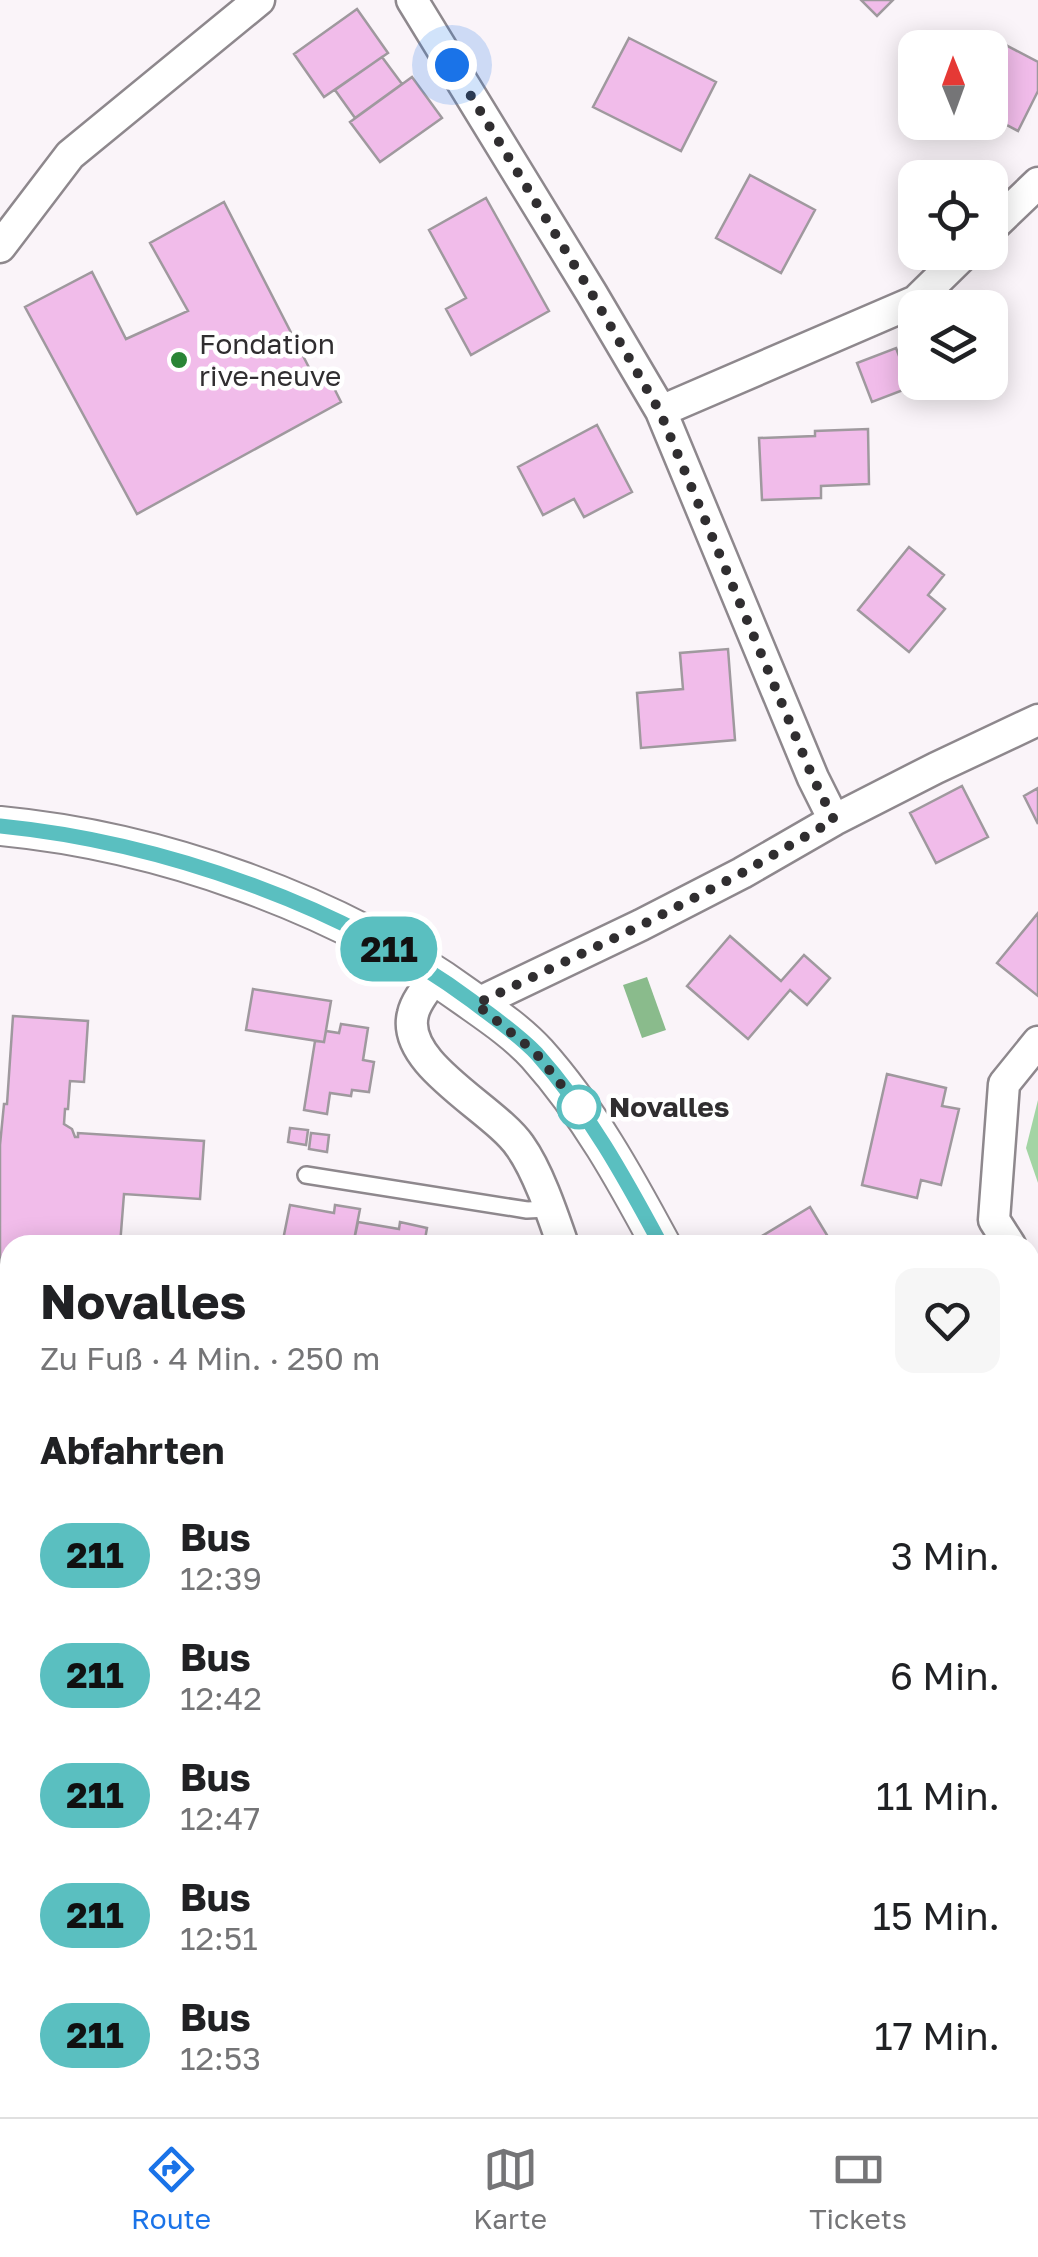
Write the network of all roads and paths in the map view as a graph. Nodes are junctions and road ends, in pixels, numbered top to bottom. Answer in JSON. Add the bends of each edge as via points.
{"nodes":[{"id":1,"x":259,"y":0,"type":"edge"},
{"id":2,"x":412,"y":0,"type":"edge"},
{"id":3,"x":1038,"y":183,"type":"edge"},
{"id":4,"x":1008,"y":212,"type":"edge"},
{"id":5,"x":0,"y":248,"type":"edge"},
{"id":6,"x":947,"y":270,"type":"edge"},
{"id":7,"x":660,"y":412,"type":"junction"},
{"id":8,"x":1038,"y":720,"type":"edge"},
{"id":9,"x":834,"y":820,"type":"junction"},
{"id":10,"x":0,"y":826,"type":"edge"},
{"id":11,"x":437,"y":975,"type":"junction"},
{"id":12,"x":476,"y":1004,"type":"junction"},
{"id":13,"x":1038,"y":1042,"type":"edge"},
{"id":14,"x":306,"y":1175,"type":"dead end"},
{"id":15,"x":548,"y":1209,"type":"junction"},
{"id":16,"x":559,"y":1235,"type":"edge"},
{"id":17,"x":656,"y":1235,"type":"edge"},
{"id":18,"x":1004,"y":1235,"type":"edge"}],
"edges":[{"from":1,"to":5,"type":"street","via":[[70,154]]},
{"from":2,"to":7,"type":"street"},
{"from":3,"to":4,"type":"street"},
{"from":6,"to":7,"type":"street","via":[[916,300]]},
{"from":7,"to":9,"type":"street"},
{"from":8,"to":9,"type":"street"},
{"from":9,"to":12,"type":"street","via":[[640,926]]},
{"from":10,"to":11,"type":"street","via":[[85,838],[228,877],[306,908]]},
{"from":11,"to":12,"type":"street"},
{"from":11,"to":15,"type":"street","via":[[413,1012],[412,1036],[434,1067],[521,1146]]},
{"from":12,"to":17,"type":"street","via":[[535,1052],[578,1107]]},
{"from":13,"to":18,"type":"street","via":[[1004,1084],[994,1220]]},
{"from":14,"to":15,"type":"lane"},
{"from":15,"to":16,"type":"street"}]}
